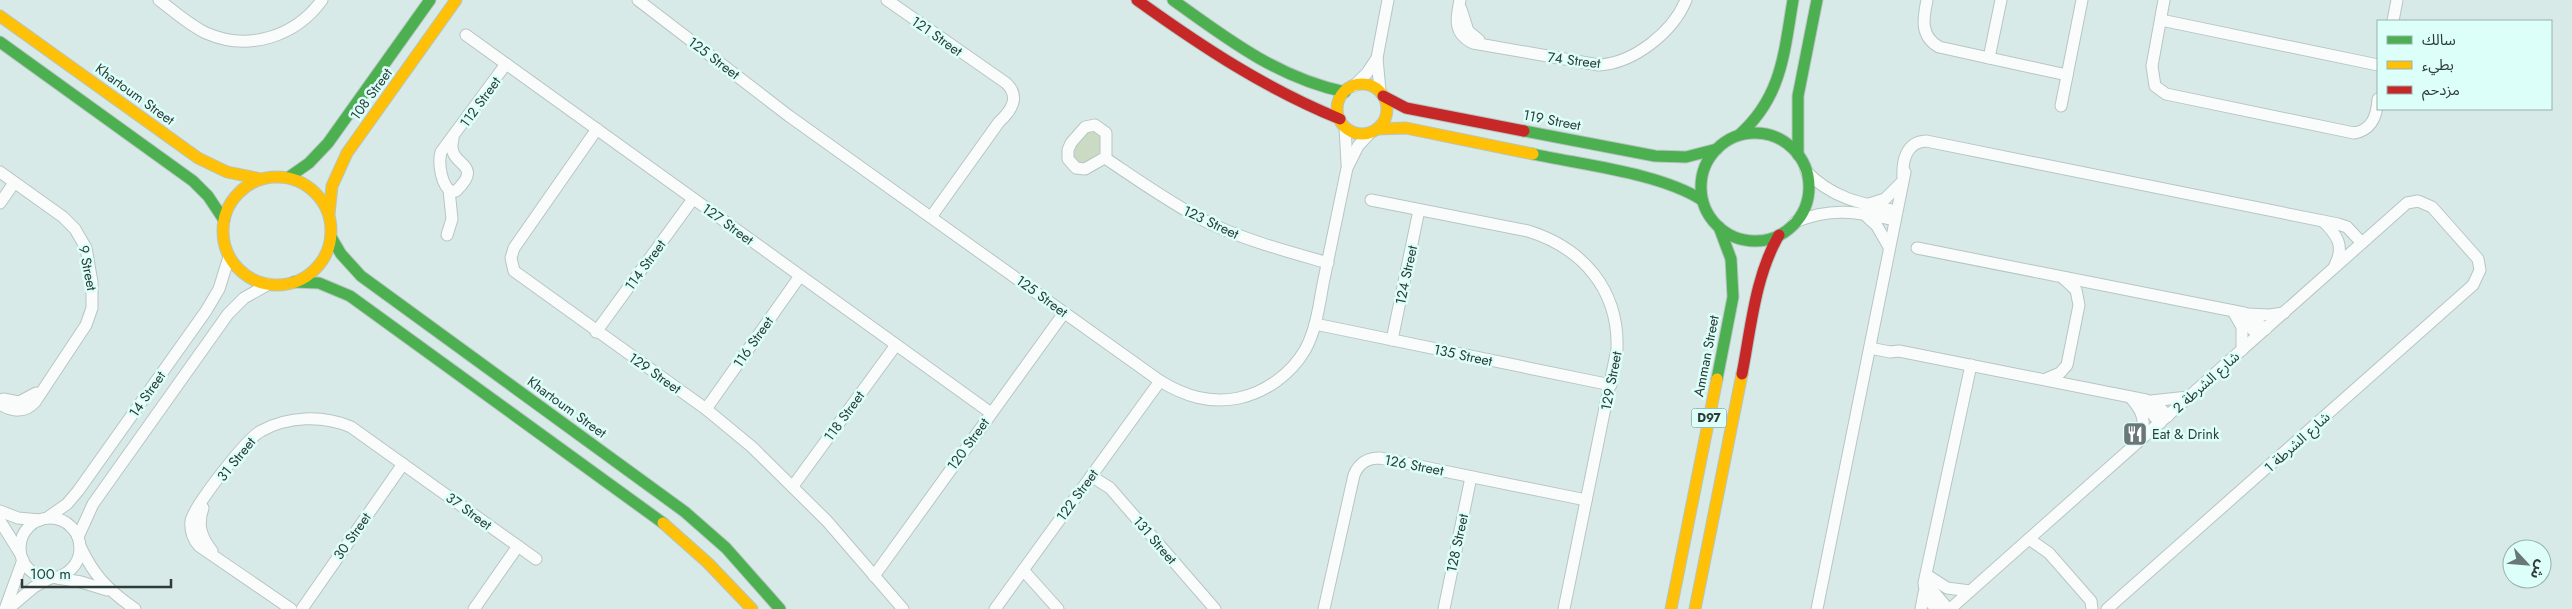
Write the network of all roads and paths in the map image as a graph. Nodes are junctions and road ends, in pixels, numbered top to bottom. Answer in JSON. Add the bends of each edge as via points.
{"nodes":[{"id":1,"x":159,"y":0,"type":"edge"},
{"id":2,"x":322,"y":0,"type":"edge"},
{"id":3,"x":430,"y":0,"type":"edge"},
{"id":4,"x":456,"y":0,"type":"edge"},
{"id":5,"x":638,"y":0,"type":"edge"},
{"id":6,"x":887,"y":0,"type":"edge"},
{"id":7,"x":1138,"y":0,"type":"edge"},
{"id":8,"x":1173,"y":0,"type":"edge"},
{"id":9,"x":1388,"y":0,"type":"edge"},
{"id":10,"x":1686,"y":0,"type":"edge"},
{"id":11,"x":1794,"y":0,"type":"edge"},
{"id":12,"x":1818,"y":0,"type":"edge"},
{"id":13,"x":1927,"y":0,"type":"edge"},
{"id":14,"x":2001,"y":0,"type":"edge"},
{"id":15,"x":2082,"y":0,"type":"edge"},
{"id":16,"x":2164,"y":0,"type":"edge"},
{"id":17,"x":2397,"y":0,"type":"edge"},
{"id":18,"x":1460,"y":1,"type":"edge"},
{"id":19,"x":0,"y":16,"type":"edge"},
{"id":20,"x":2161,"y":20,"type":"junction"},
{"id":21,"x":2393,"y":20,"type":"edge"},
{"id":22,"x":466,"y":35,"type":"dead end"},
{"id":23,"x":0,"y":42,"type":"edge"},
{"id":24,"x":1377,"y":58,"type":"junction"},
{"id":25,"x":1989,"y":58,"type":"junction"},
{"id":26,"x":506,"y":64,"type":"junction"},
{"id":27,"x":2377,"y":65,"type":"edge"},
{"id":28,"x":2067,"y":75,"type":"junction"},
{"id":29,"x":1349,"y":89,"type":"junction"},
{"id":30,"x":1382,"y":94,"type":"junction"},
{"id":31,"x":2377,"y":100,"type":"edge"},
{"id":32,"x":2061,"y":106,"type":"dead end"},
{"id":33,"x":1342,"y":123,"type":"junction"},
{"id":34,"x":596,"y":129,"type":"junction"},
{"id":35,"x":1373,"y":131,"type":"junction"},
{"id":36,"x":1739,"y":135,"type":"junction"},
{"id":37,"x":453,"y":139,"type":"junction"},
{"id":38,"x":1717,"y":149,"type":"junction"},
{"id":39,"x":1798,"y":155,"type":"junction"},
{"id":40,"x":1105,"y":158,"type":"dead end"},
{"id":41,"x":1347,"y":168,"type":"junction"},
{"id":42,"x":1806,"y":171,"type":"junction"},
{"id":43,"x":0,"y":172,"type":"edge"},
{"id":44,"x":289,"y":177,"type":"junction"},
{"id":45,"x":261,"y":178,"type":"junction"},
{"id":46,"x":1902,"y":180,"type":"junction"},
{"id":47,"x":14,"y":182,"type":"junction"},
{"id":48,"x":449,"y":190,"type":"junction"},
{"id":49,"x":693,"y":199,"type":"junction"},
{"id":50,"x":1371,"y":200,"type":"dead end"},
{"id":51,"x":1702,"y":200,"type":"junction"},
{"id":52,"x":0,"y":203,"type":"edge"},
{"id":53,"x":1864,"y":209,"type":"junction"},
{"id":54,"x":1419,"y":210,"type":"junction"},
{"id":55,"x":329,"y":214,"type":"junction"},
{"id":56,"x":931,"y":216,"type":"junction"},
{"id":57,"x":1896,"y":216,"type":"junction"},
{"id":58,"x":224,"y":220,"type":"junction"},
{"id":59,"x":1795,"y":222,"type":"junction"},
{"id":60,"x":2328,"y":222,"type":"junction"},
{"id":61,"x":2380,"y":226,"type":"junction"},
{"id":62,"x":2347,"y":227,"type":"junction"},
{"id":63,"x":1719,"y":228,"type":"junction"},
{"id":64,"x":1779,"y":234,"type":"junction"},
{"id":65,"x":447,"y":235,"type":"dead end"},
{"id":66,"x":331,"y":237,"type":"junction"},
{"id":67,"x":2359,"y":246,"type":"junction"},
{"id":68,"x":1890,"y":247,"type":"junction"},
{"id":69,"x":1918,"y":248,"type":"dead end"},
{"id":70,"x":229,"y":257,"type":"junction"},
{"id":71,"x":1328,"y":263,"type":"junction"},
{"id":72,"x":2332,"y":270,"type":"junction"},
{"id":73,"x":2480,"y":270,"type":"joint"},
{"id":74,"x":800,"y":276,"type":"junction"},
{"id":75,"x":2062,"y":277,"type":"junction"},
{"id":76,"x":294,"y":282,"type":"junction"},
{"id":77,"x":269,"y":284,"type":"junction"},
{"id":78,"x":2233,"y":311,"type":"junction"},
{"id":79,"x":1064,"y":313,"type":"junction"},
{"id":80,"x":2246,"y":313,"type":"junction"},
{"id":81,"x":2284,"y":313,"type":"junction"},
{"id":82,"x":1315,"y":324,"type":"junction"},
{"id":83,"x":596,"y":332,"type":"junction"},
{"id":84,"x":2262,"y":332,"type":"junction"},
{"id":85,"x":1392,"y":340,"type":"junction"},
{"id":86,"x":896,"y":345,"type":"junction"},
{"id":87,"x":1870,"y":345,"type":"junction"},
{"id":88,"x":2242,"y":350,"type":"junction"},
{"id":89,"x":1971,"y":364,"type":"junction"},
{"id":90,"x":2046,"y":379,"type":"junction"},
{"id":91,"x":1160,"y":381,"type":"junction"},
{"id":92,"x":1611,"y":385,"type":"junction"},
{"id":93,"x":41,"y":389,"type":"junction"},
{"id":94,"x":2190,"y":397,"type":"junction"},
{"id":95,"x":0,"y":398,"type":"edge"},
{"id":96,"x":2134,"y":398,"type":"junction"},
{"id":97,"x":2151,"y":401,"type":"junction"},
{"id":98,"x":0,"y":404,"type":"edge"},
{"id":99,"x":706,"y":409,"type":"junction"},
{"id":100,"x":991,"y":413,"type":"junction"},
{"id":101,"x":2164,"y":420,"type":"junction"},
{"id":102,"x":2141,"y":440,"type":"junction"},
{"id":103,"x":403,"y":464,"type":"junction"},
{"id":104,"x":1091,"y":476,"type":"junction"},
{"id":105,"x":1471,"y":477,"type":"junction"},
{"id":106,"x":793,"y":486,"type":"junction"},
{"id":107,"x":1586,"y":500,"type":"junction"},
{"id":108,"x":0,"y":511,"type":"edge"},
{"id":109,"x":45,"y":519,"type":"junction"},
{"id":110,"x":0,"y":521,"type":"edge"},
{"id":111,"x":2032,"y":536,"type":"junction"},
{"id":112,"x":79,"y":541,"type":"junction"},
{"id":113,"x":518,"y":546,"type":"junction"},
{"id":114,"x":22,"y":557,"type":"junction"},
{"id":115,"x":536,"y":559,"type":"dead end"},
{"id":116,"x":1023,"y":570,"type":"junction"},
{"id":117,"x":1927,"y":575,"type":"junction"},
{"id":118,"x":874,"y":576,"type":"junction"},
{"id":119,"x":52,"y":578,"type":"junction"},
{"id":120,"x":109,"y":591,"type":"junction"},
{"id":121,"x":1970,"y":591,"type":"junction"},
{"id":122,"x":1924,"y":592,"type":"junction"},
{"id":123,"x":2092,"y":605,"type":"edge"},
{"id":124,"x":6,"y":609,"type":"edge"},
{"id":125,"x":135,"y":609,"type":"edge"},
{"id":126,"x":291,"y":609,"type":"edge"},
{"id":127,"x":302,"y":609,"type":"edge"},
{"id":128,"x":474,"y":609,"type":"edge"},
{"id":129,"x":752,"y":609,"type":"edge"},
{"id":130,"x":780,"y":609,"type":"edge"},
{"id":131,"x":904,"y":609,"type":"edge"},
{"id":132,"x":995,"y":609,"type":"edge"},
{"id":133,"x":1058,"y":609,"type":"edge"},
{"id":134,"x":1215,"y":609,"type":"edge"},
{"id":135,"x":1324,"y":609,"type":"edge"},
{"id":136,"x":1444,"y":609,"type":"edge"},
{"id":137,"x":1564,"y":609,"type":"edge"},
{"id":138,"x":1671,"y":609,"type":"edge"},
{"id":139,"x":1695,"y":609,"type":"edge"},
{"id":140,"x":1817,"y":609,"type":"edge"},
{"id":141,"x":1921,"y":609,"type":"edge"},
{"id":142,"x":1936,"y":609,"type":"edge"},
{"id":143,"x":1949,"y":609,"type":"edge"},
{"id":144,"x":2107,"y":609,"type":"edge"}],
"edges":[{"from":1,"to":2,"type":"street","via":[[207,33],[242,40],[271,38],[289,31],[311,16]]},
{"from":3,"to":44,"type":"main road","name":"108 Street","via":[[328,143],[309,163]]},
{"from":4,"to":55,"type":"main road","name":"108 Street","via":[[347,153],[332,186]]},
{"from":5,"to":56,"type":"street","name":"125 Street","via":[[789,116]]},
{"from":6,"to":56,"type":"street","name":"121 Street","via":[[988,72],[1003,87],[1006,95],[999,122]]},
{"from":7,"to":33,"type":"main road","via":[[1234,68]]},
{"from":8,"to":29,"type":"main road","via":[[1247,53],[1313,85]]},
{"from":9,"to":24,"type":"street"},
{"from":10,"to":18,"type":"street","name":"74 Street","via":[[1678,16],[1660,36],[1627,57],[1609,64],[1584,63],[1473,43],[1461,34],[1456,23]]},
{"from":11,"to":36,"type":"main road","via":[[1775,91],[1762,115]]},
{"from":12,"to":39,"type":"main road","via":[[1796,106]]},
{"from":13,"to":25,"type":"street","via":[[1924,26],[1926,35],[1934,44]]},
{"from":14,"to":25,"type":"street"},
{"from":15,"to":28,"type":"street"},
{"from":16,"to":20,"type":"street"},
{"from":17,"to":21,"type":"street"},
{"from":19,"to":45,"type":"main road","name":"Khartoum Street","via":[[198,158],[227,172]]},
{"from":20,"to":27,"type":"street"},
{"from":20,"to":31,"type":"street","via":[[2152,66],[2155,86],[2170,96],[2334,128],[2362,124]]},
{"from":22,"to":26,"type":"street","name":"127 Street"},
{"from":23,"to":58,"type":"main road","via":[[193,181]]},
{"from":24,"to":29,"type":"street","via":[[1367,73]]},
{"from":24,"to":30,"type":"street"},
{"from":25,"to":28,"type":"street"},
{"from":26,"to":34,"type":"street","name":"127 Street"},
{"from":26,"to":37,"type":"street","name":"112 Street"},
{"from":28,"to":32,"type":"street"},
{"from":29,"to":30,"type":"main road","via":[[1371,86]]},
{"from":29,"to":33,"type":"main road","via":[[1338,105]]},
{"from":30,"to":35,"type":"main road","via":[[1386,118]]},
{"from":30,"to":38,"type":"main road","name":"119 Street","via":[[1406,108],[1655,156],[1686,157]]},
{"from":33,"to":35,"type":"main road","via":[[1356,133]]},
{"from":33,"to":41,"type":"street","name":"125 Street"},
{"from":34,"to":49,"type":"street","name":"127 Street"},
{"from":34,"to":83,"type":"street","name":"129 Street","via":[[510,258],[517,275]]},
{"from":35,"to":41,"type":"street","name":"125 Street","via":[[1358,146]]},
{"from":35,"to":51,"type":"main road","via":[[1406,128],[1656,180]]},
{"from":36,"to":38,"type":"main road"},
{"from":36,"to":39,"type":"main road","via":[[1771,136],[1789,145]]},
{"from":37,"to":48,"type":"street","name":"112 Street","via":[[443,148],[439,160]]},
{"from":37,"to":48,"type":"street","name":"112 Street","via":[[453,153],[469,174],[467,181],[456,191]]},
{"from":38,"to":51,"type":"main road","via":[[1704,167]]},
{"from":39,"to":42,"type":"main road"},
{"from":40,"to":71,"type":"street","name":"123 Street","via":[[1207,222],[1249,239]]},
{"from":41,"to":71,"type":"street","name":"125 Street"},
{"from":42,"to":53,"type":"street","via":[[1814,180]]},
{"from":42,"to":59,"type":"main road","via":[[1808,193]]},
{"from":43,"to":47,"type":"street","name":"9 Street"},
{"from":44,"to":45,"type":"main road"},
{"from":44,"to":55,"type":"main road","via":[[314,190]]},
{"from":45,"to":58,"type":"main road","via":[[233,199]]},
{"from":46,"to":53,"type":"street","via":[[1885,199]]},
{"from":46,"to":57,"type":"street"},
{"from":46,"to":60,"type":"street","via":[[1910,159],[1917,152],[1946,146]]},
{"from":47,"to":52,"type":"street"},
{"from":47,"to":93,"type":"street","name":"9 Street","via":[[75,229],[86,248],[92,282],[92,308],[86,325]]},
{"from":48,"to":65,"type":"street","via":[[452,219]]},
{"from":49,"to":74,"type":"street","name":"127 Street"},
{"from":49,"to":83,"type":"street","name":"114 Street"},
{"from":50,"to":54,"type":"street","name":"129 Street"},
{"from":51,"to":63,"type":"main road"},
{"from":53,"to":57,"type":"street"},
{"from":53,"to":59,"type":"street","via":[[1824,213]]},
{"from":53,"to":68,"type":"street"},
{"from":54,"to":85,"type":"street","name":"124 Street"},
{"from":54,"to":92,"type":"street","name":"129 Street","via":[[1528,231],[1554,240],[1578,256],[1602,283],[1615,316],[1617,349]]},
{"from":55,"to":66,"type":"main road"},
{"from":56,"to":79,"type":"street","name":"125 Street"},
{"from":57,"to":68,"type":"street"},
{"from":58,"to":70,"type":"main road"},
{"from":59,"to":64,"type":"main road"},
{"from":60,"to":62,"type":"street"},
{"from":60,"to":67,"type":"street"},
{"from":60,"to":72,"type":"street","via":[[2340,243],[2339,258]]},
{"from":61,"to":62,"type":"street","via":[[2364,229]]},
{"from":61,"to":67,"type":"street","name":"شارع الشرطة 2"},
{"from":61,"to":73,"type":"street","name":"شارع الشرطة 2","via":[[2407,203],[2418,201],[2435,210],[2478,259]]},
{"from":62,"to":67,"type":"street"},
{"from":63,"to":64,"type":"main road","via":[[1748,240],[1767,239]]},
{"from":63,"to":138,"type":"main road","name":"Amman Street","number":"D97","via":[[1731,259],[1733,297]]},
{"from":64,"to":139,"type":"main road","number":"D97","via":[[1762,272]]},
{"from":66,"to":76,"type":"main road","via":[[328,249],[315,270]]},
{"from":66,"to":130,"type":"main road","name":"Khartoum Street","via":[[347,262],[362,276],[686,512],[736,558]]},
{"from":67,"to":72,"type":"street","name":"شارع الشرطة 2"},
{"from":68,"to":87,"type":"street"},
{"from":69,"to":75,"type":"street"},
{"from":70,"to":77,"type":"main road","via":[[246,275]]},
{"from":70,"to":109,"type":"street","name":"14 Street","via":[[219,289],[206,311],[78,491],[67,504]]},
{"from":71,"to":82,"type":"street","name":"125 Street"},
{"from":72,"to":81,"type":"street","name":"شارع الشرطة 2"},
{"from":73,"to":144,"type":"street","name":"شارع الشرطة 1","via":[[2473,285]]},
{"from":74,"to":86,"type":"street","name":"127 Street"},
{"from":74,"to":99,"type":"street","name":"116 Street"},
{"from":75,"to":78,"type":"street"},
{"from":75,"to":90,"type":"street","via":[[2076,290],[2079,305],[2067,365],[2060,373]]},
{"from":76,"to":77,"type":"main road"},
{"from":76,"to":129,"type":"main road","via":[[330,286],[358,301],[654,515],[708,563]]},
{"from":77,"to":112,"type":"street","name":"14 Street","via":[[244,298],[221,322],[93,504]]},
{"from":78,"to":80,"type":"street"},
{"from":78,"to":84,"type":"street"},
{"from":78,"to":88,"type":"street","via":[[2242,327]]},
{"from":79,"to":91,"type":"street","name":"125 Street"},
{"from":79,"to":100,"type":"street","name":"120 Street"},
{"from":80,"to":81,"type":"street"},
{"from":80,"to":84,"type":"street"},
{"from":81,"to":84,"type":"street","name":"شارع الشرطة 2"},
{"from":82,"to":85,"type":"street","name":"135 Street"},
{"from":82,"to":91,"type":"street","name":"125 Street","via":[[1305,350],[1292,368],[1255,393],[1232,399],[1200,399]]},
{"from":83,"to":99,"type":"street","name":"129 Street"},
{"from":84,"to":88,"type":"street","name":"شارع الشرطة 2"},
{"from":85,"to":92,"type":"street","name":"135 Street"},
{"from":86,"to":100,"type":"street","name":"127 Street"},
{"from":86,"to":106,"type":"street","name":"118 Street"},
{"from":87,"to":89,"type":"street","via":[[1891,346]]},
{"from":87,"to":140,"type":"street"},
{"from":88,"to":94,"type":"street","name":"شارع الشرطة 2"},
{"from":89,"to":90,"type":"street"},
{"from":89,"to":117,"type":"street"},
{"from":90,"to":96,"type":"street"},
{"from":91,"to":104,"type":"street","name":"122 Street"},
{"from":92,"to":107,"type":"street","name":"129 Street"},
{"from":93,"to":95,"type":"street","name":"9 Street","via":[[29,399],[19,402]]},
{"from":93,"to":98,"type":"street","name":"9 Street","via":[[32,405],[24,410],[13,410]]},
{"from":94,"to":97,"type":"street"},
{"from":94,"to":101,"type":"street","name":"شارع الشرطة 2"},
{"from":96,"to":97,"type":"street"},
{"from":96,"to":101,"type":"street"},
{"from":96,"to":102,"type":"street","via":[[2143,416]]},
{"from":97,"to":101,"type":"street"},
{"from":99,"to":106,"type":"street","name":"129 Street"},
{"from":100,"to":118,"type":"street","name":"120 Street"},
{"from":101,"to":102,"type":"street","name":"شارع الشرطة 2"},
{"from":102,"to":111,"type":"street","name":"شارع الشرطة 2"},
{"from":103,"to":113,"type":"street","name":"37 Street"},
{"from":103,"to":126,"type":"street","name":"31 Street","via":[[351,427],[327,419],[308,418],[277,425],[256,434],[244,445],[209,493],[199,523],[204,540],[219,558]]},
{"from":103,"to":127,"type":"street","name":"30 Street"},
{"from":104,"to":116,"type":"street","name":"122 Street"},
{"from":104,"to":134,"type":"street","name":"131 Street","via":[[1110,488]]},
{"from":105,"to":107,"type":"street","name":"126 Street"},
{"from":105,"to":135,"type":"street","name":"126 Street","via":[[1380,458],[1366,460],[1359,466],[1352,480]]},
{"from":105,"to":136,"type":"street","name":"128 Street"},
{"from":106,"to":118,"type":"street","name":"129 Street"},
{"from":107,"to":137,"type":"street","name":"129 Street"},
{"from":108,"to":109,"type":"street","via":[[18,518]]},
{"from":109,"to":112,"type":"street","via":[[62,521],[74,530]]},
{"from":109,"to":114,"type":"street","via":[[34,523],[23,537]]},
{"from":110,"to":114,"type":"street"},
{"from":111,"to":121,"type":"street","name":"شارع الشرطة 2"},
{"from":111,"to":123,"type":"street"},
{"from":112,"to":119,"type":"street","via":[[76,563],[64,575]]},
{"from":112,"to":120,"type":"street","via":[[94,573]]},
{"from":113,"to":115,"type":"street","name":"37 Street"},
{"from":113,"to":128,"type":"street"},
{"from":114,"to":119,"type":"street","via":[[34,573]]},
{"from":114,"to":124,"type":"street"},
{"from":116,"to":132,"type":"street","name":"122 Street"},
{"from":116,"to":133,"type":"street"},
{"from":117,"to":121,"type":"street","via":[[1947,588]]},
{"from":117,"to":122,"type":"street"},
{"from":117,"to":143,"type":"street","via":[[1933,592]]},
{"from":118,"to":131,"type":"street","name":"129 Street"},
{"from":119,"to":120,"type":"street","via":[[81,582]]},
{"from":119,"to":124,"type":"street","via":[[34,587]]},
{"from":120,"to":125,"type":"street"},
{"from":121,"to":143,"type":"street","name":"شارع الشرطة 2"},
{"from":122,"to":141,"type":"street"},
{"from":122,"to":142,"type":"street"},
{"from":123,"to":144,"type":"street","via":[[2097,602]]}]}
